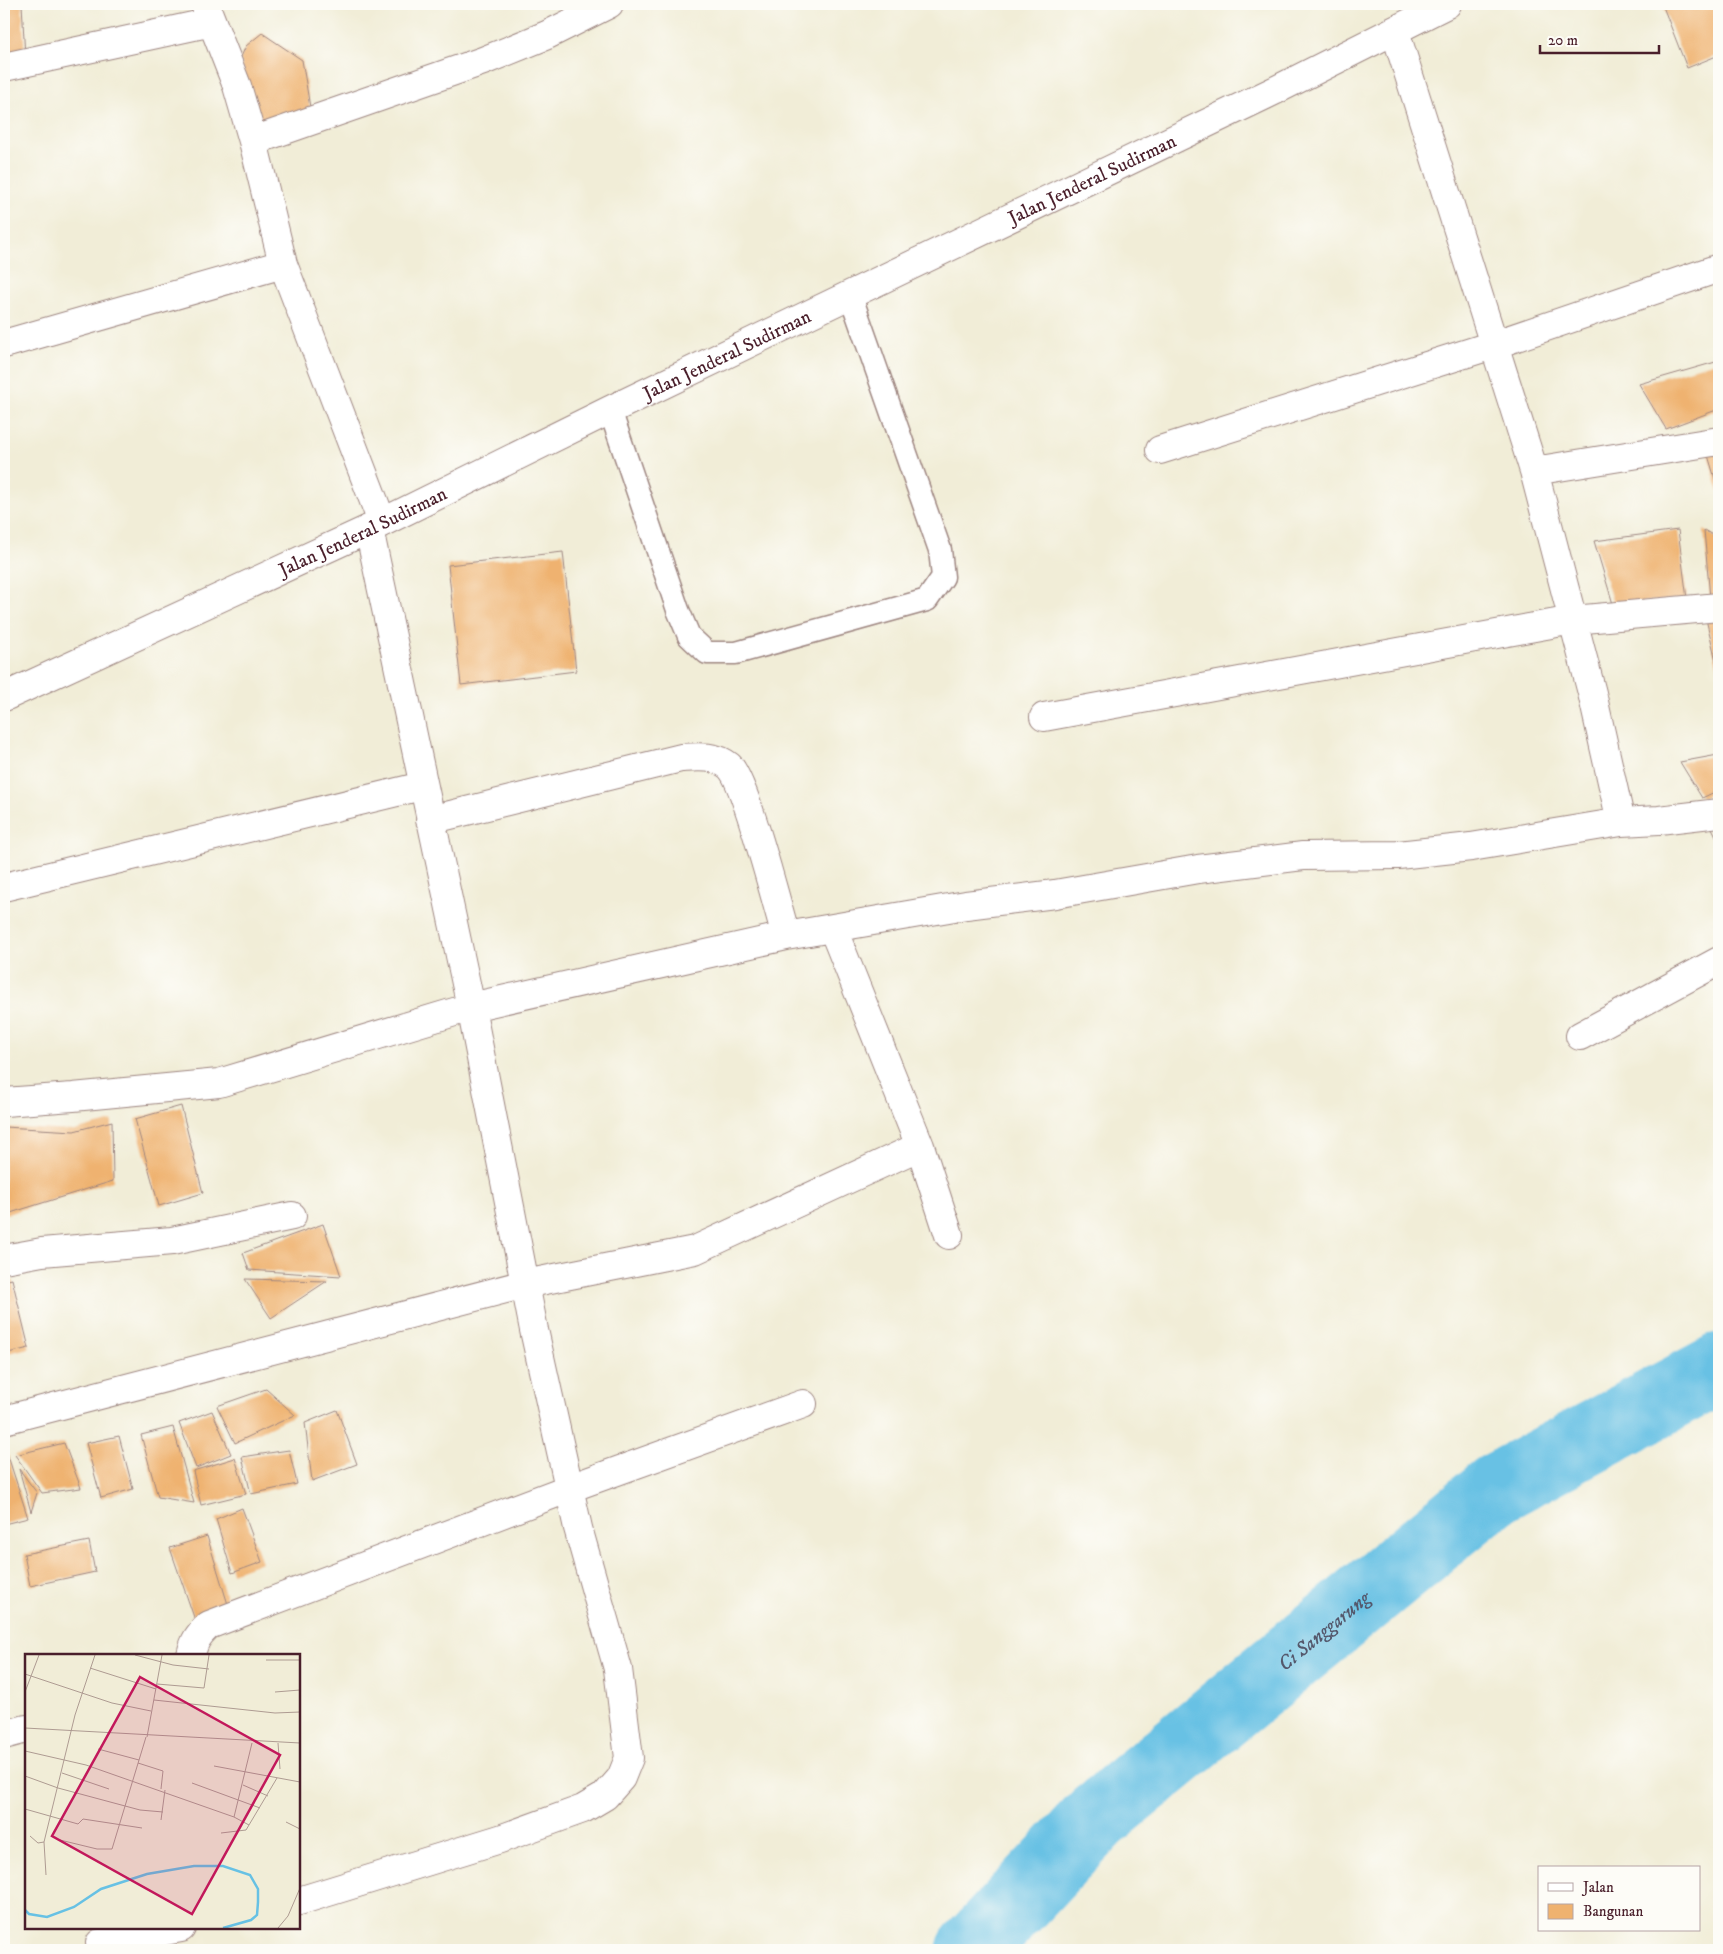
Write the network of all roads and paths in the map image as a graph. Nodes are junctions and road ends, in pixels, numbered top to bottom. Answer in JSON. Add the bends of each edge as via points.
{"nodes":[{"id":1,"x":609,"y":4,"type":"edge"},
{"id":2,"x":1448,"y":4,"type":"edge"},
{"id":3,"x":209,"y":13,"type":"edge"},
{"id":4,"x":1395,"y":31,"type":"junction"},
{"id":5,"x":4,"y":67,"type":"edge"},
{"id":6,"x":253,"y":141,"type":"junction"},
{"id":7,"x":283,"y":264,"type":"junction"},
{"id":8,"x":1719,"y":268,"type":"edge"},
{"id":9,"x":850,"y":294,"type":"junction"},
{"id":10,"x":4,"y":344,"type":"edge"},
{"id":11,"x":1493,"y":346,"type":"junction"},
{"id":12,"x":610,"y":410,"type":"junction"},
{"id":13,"x":1719,"y":441,"type":"edge"},
{"id":14,"x":1160,"y":450,"type":"dead end"},
{"id":15,"x":1534,"y":471,"type":"junction"},
{"id":16,"x":375,"y":526,"type":"junction"},
{"id":17,"x":1719,"y":607,"type":"edge"},
{"id":18,"x":1573,"y":620,"type":"junction"},
{"id":19,"x":4,"y":697,"type":"edge"},
{"id":20,"x":1044,"y":717,"type":"dead end"},
{"id":21,"x":422,"y":786,"type":"junction"},
{"id":22,"x":1719,"y":813,"type":"edge"},
{"id":23,"x":430,"y":820,"type":"junction"},
{"id":24,"x":1621,"y":822,"type":"junction"},
{"id":25,"x":4,"y":887,"type":"edge"},
{"id":26,"x":833,"y":929,"type":"junction"},
{"id":27,"x":786,"y":936,"type":"junction"},
{"id":28,"x":1719,"y":961,"type":"edge"},
{"id":29,"x":471,"y":1007,"type":"junction"},
{"id":30,"x":1580,"y":1036,"type":"dead end"},
{"id":31,"x":4,"y":1102,"type":"edge"},
{"id":32,"x":920,"y":1146,"type":"junction"},
{"id":33,"x":292,"y":1216,"type":"dead end"},
{"id":34,"x":949,"y":1235,"type":"dead end"},
{"id":35,"x":4,"y":1259,"type":"edge"},
{"id":36,"x":526,"y":1284,"type":"junction"},
{"id":37,"x":803,"y":1404,"type":"dead end"},
{"id":38,"x":4,"y":1420,"type":"edge"},
{"id":39,"x":570,"y":1488,"type":"junction"},
{"id":40,"x":191,"y":1654,"type":"edge"},
{"id":41,"x":25,"y":1729,"type":"edge"},
{"id":42,"x":4,"y":1735,"type":"edge"},
{"id":43,"x":300,"y":1901,"type":"edge"},
{"id":44,"x":176,"y":1929,"type":"edge"},
{"id":45,"x":100,"y":1943,"type":"dead end"}],
"edges":[{"from":1,"to":6,"type":"street","via":[[547,35],[483,61]]},
{"from":2,"to":4,"type":"street","name":"Jalan Jenderal Sudirman"},
{"from":3,"to":5,"type":"street"},
{"from":3,"to":6,"type":"street","via":[[237,86]]},
{"from":4,"to":9,"type":"street","name":"Jalan Jenderal Sudirman"},
{"from":4,"to":11,"type":"street"},
{"from":6,"to":7,"type":"street"},
{"from":7,"to":10,"type":"street"},
{"from":7,"to":16,"type":"street"},
{"from":8,"to":11,"type":"street"},
{"from":9,"to":12,"type":"street","name":"Jalan Jenderal Sudirman"},
{"from":9,"to":12,"type":"lane","via":[[940,550],[943,577],[927,600],[736,653],[707,653],[689,636],[678,610]]},
{"from":11,"to":14,"type":"street"},
{"from":11,"to":15,"type":"street"},
{"from":12,"to":16,"type":"street","name":"Jalan Jenderal Sudirman"},
{"from":13,"to":15,"type":"street"},
{"from":15,"to":18,"type":"street"},
{"from":16,"to":19,"type":"street","name":"Jalan Jenderal Sudirman"},
{"from":16,"to":21,"type":"street","via":[[380,576]]},
{"from":17,"to":18,"type":"street"},
{"from":18,"to":20,"type":"street"},
{"from":18,"to":24,"type":"street"},
{"from":21,"to":23,"type":"street"},
{"from":21,"to":25,"type":"street"},
{"from":22,"to":24,"type":"street"},
{"from":23,"to":27,"type":"street","via":[[681,758],[711,757],[730,767],[742,790]]},
{"from":23,"to":29,"type":"street"},
{"from":24,"to":26,"type":"street","via":[[1471,847],[1398,855],[1303,856],[1198,869]]},
{"from":26,"to":27,"type":"street"},
{"from":26,"to":32,"type":"street"},
{"from":27,"to":29,"type":"street"},
{"from":28,"to":30,"type":"street"},
{"from":29,"to":31,"type":"street","via":[[219,1083]]},
{"from":29,"to":36,"type":"street"},
{"from":32,"to":34,"type":"street"},
{"from":32,"to":36,"type":"street","via":[[695,1250]]},
{"from":33,"to":35,"type":"street","via":[[172,1241],[42,1252]]},
{"from":36,"to":38,"type":"street"},
{"from":36,"to":39,"type":"street"},
{"from":37,"to":39,"type":"street"},
{"from":39,"to":40,"type":"street","via":[[209,1625],[194,1641]]},
{"from":39,"to":43,"type":"street","via":[[578,1528],[618,1669],[629,1758],[621,1778],[605,1796],[583,1809],[500,1839]]},
{"from":41,"to":42,"type":"street"},
{"from":44,"to":45,"type":"street"}]}
